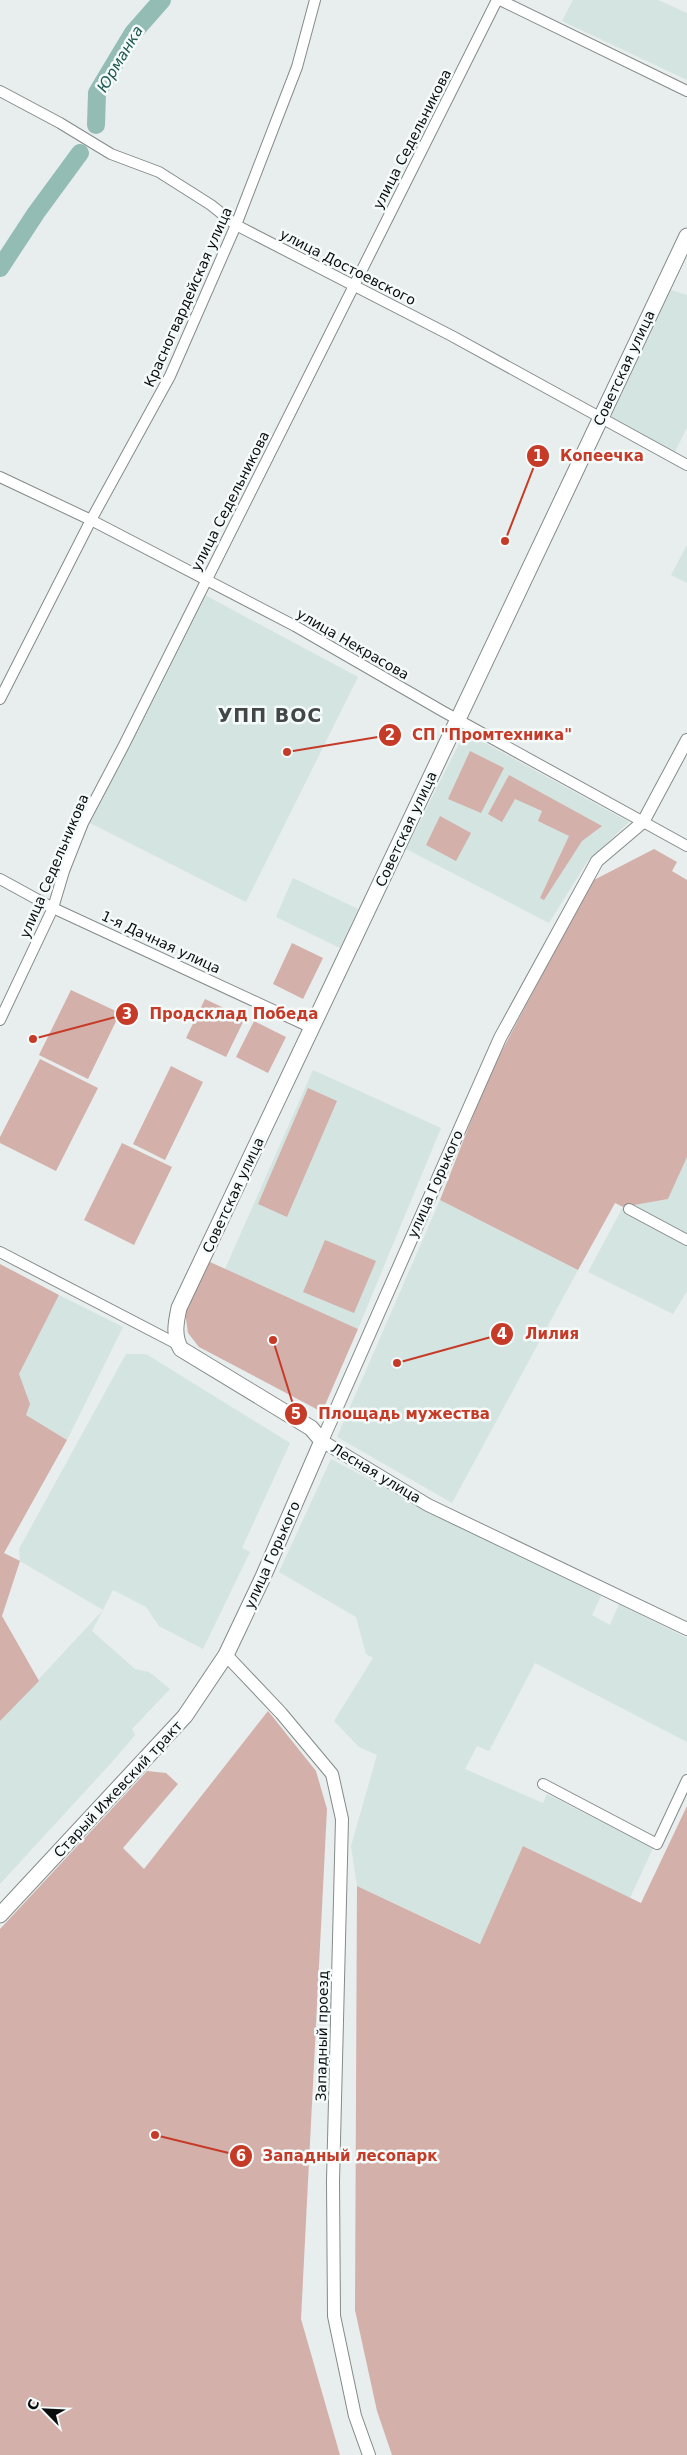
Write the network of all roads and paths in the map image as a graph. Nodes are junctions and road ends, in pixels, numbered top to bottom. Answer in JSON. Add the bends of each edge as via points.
{"nodes":[{"id":1,"x":315,"y":0,"type":"edge"},
{"id":2,"x":499,"y":0,"type":"edge"},
{"id":3,"x":0,"y":91,"type":"edge"},
{"id":4,"x":687,"y":91,"type":"edge"},
{"id":5,"x":236,"y":225,"type":"junction"},
{"id":6,"x":687,"y":236,"type":"edge"},
{"id":7,"x":354,"y":284,"type":"junction"},
{"id":8,"x":600,"y":419,"type":"junction"},
{"id":9,"x":687,"y":465,"type":"edge"},
{"id":10,"x":0,"y":477,"type":"edge"},
{"id":11,"x":91,"y":520,"type":"junction"},
{"id":12,"x":206,"y":579,"type":"junction"},
{"id":13,"x":0,"y":699,"type":"edge"},
{"id":14,"x":458,"y":720,"type":"junction"},
{"id":15,"x":687,"y":740,"type":"edge"},
{"id":16,"x":643,"y":822,"type":"junction"},
{"id":17,"x":687,"y":846,"type":"edge"},
{"id":18,"x":0,"y":879,"type":"edge"},
{"id":19,"x":53,"y":908,"type":"junction"},
{"id":20,"x":0,"y":1020,"type":"edge"},
{"id":21,"x":312,"y":1028,"type":"junction"},
{"id":22,"x":629,"y":1209,"type":"dead end"},
{"id":23,"x":687,"y":1240,"type":"edge"},
{"id":24,"x":0,"y":1252,"type":"edge"},
{"id":25,"x":178,"y":1344,"type":"junction"},
{"id":26,"x":322,"y":1441,"type":"junction"},
{"id":27,"x":687,"y":1629,"type":"edge"},
{"id":28,"x":226,"y":1655,"type":"junction"},
{"id":29,"x":687,"y":1780,"type":"edge"},
{"id":30,"x":543,"y":1784,"type":"dead end"},
{"id":31,"x":0,"y":1915,"type":"edge"},
{"id":32,"x":369,"y":2455,"type":"edge"}],
"edges":[{"from":1,"to":5,"type":"street","name":"Красногвардейская улица","via":[[297,67]]},
{"from":2,"to":4,"type":"street"},
{"from":2,"to":7,"type":"street","name":"улица Седельникова"},
{"from":3,"to":5,"type":"street","name":"улица Достоевского","via":[[110,154],[159,172]]},
{"from":5,"to":7,"type":"street","name":"улица Достоевского"},
{"from":5,"to":11,"type":"street","name":"Красногвардейская улица","via":[[170,376]]},
{"from":6,"to":8,"type":"main road","name":"Советская улица"},
{"from":7,"to":8,"type":"street","name":"улица Достоевского"},
{"from":7,"to":12,"type":"street","name":"улица Седельникова"},
{"from":8,"to":9,"type":"street","name":"улица Достоевского"},
{"from":8,"to":14,"type":"main road","name":"Советская улица"},
{"from":10,"to":11,"type":"street","name":"улица Некрасова"},
{"from":11,"to":12,"type":"street","name":"улица Некрасова"},
{"from":11,"to":13,"type":"street","name":"Красногвардейская улица"},
{"from":12,"to":14,"type":"street","name":"улица Некрасова"},
{"from":12,"to":19,"type":"street","name":"улица Седельникова","via":[[83,823]]},
{"from":14,"to":16,"type":"street","name":"улица Некрасова"},
{"from":14,"to":21,"type":"main road","name":"Советская улица"},
{"from":15,"to":16,"type":"street","name":"улица Горького"},
{"from":16,"to":17,"type":"street","name":"улица Некрасова"},
{"from":16,"to":26,"type":"street","name":"улица Горького","via":[[598,861],[500,1038]]},
{"from":18,"to":19,"type":"street","name":"1-я Дачная улица"},
{"from":19,"to":20,"type":"street","name":"улица Седельникова"},
{"from":19,"to":21,"type":"street","name":"1-я Дачная улица"},
{"from":21,"to":25,"type":"main road","name":"Советская улица","via":[[179,1308],[175,1325]]},
{"from":22,"to":23,"type":"street"},
{"from":24,"to":25,"type":"street","name":"Лесная улица"},
{"from":25,"to":26,"type":"main road","name":"Лесная улица","via":[[188,1354],[311,1428]]},
{"from":26,"to":27,"type":"street","name":"Лесная улица","via":[[428,1505]]},
{"from":26,"to":28,"type":"main road","name":"улица Горького"},
{"from":28,"to":31,"type":"main road","name":"Старый Ижевский тракт","via":[[185,1716]]},
{"from":28,"to":32,"type":"street","name":"Западный проезд","via":[[332,1774],[342,1819],[333,2181],[334,2316],[355,2416]]},
{"from":29,"to":30,"type":"street","via":[[657,1844]]}]}
